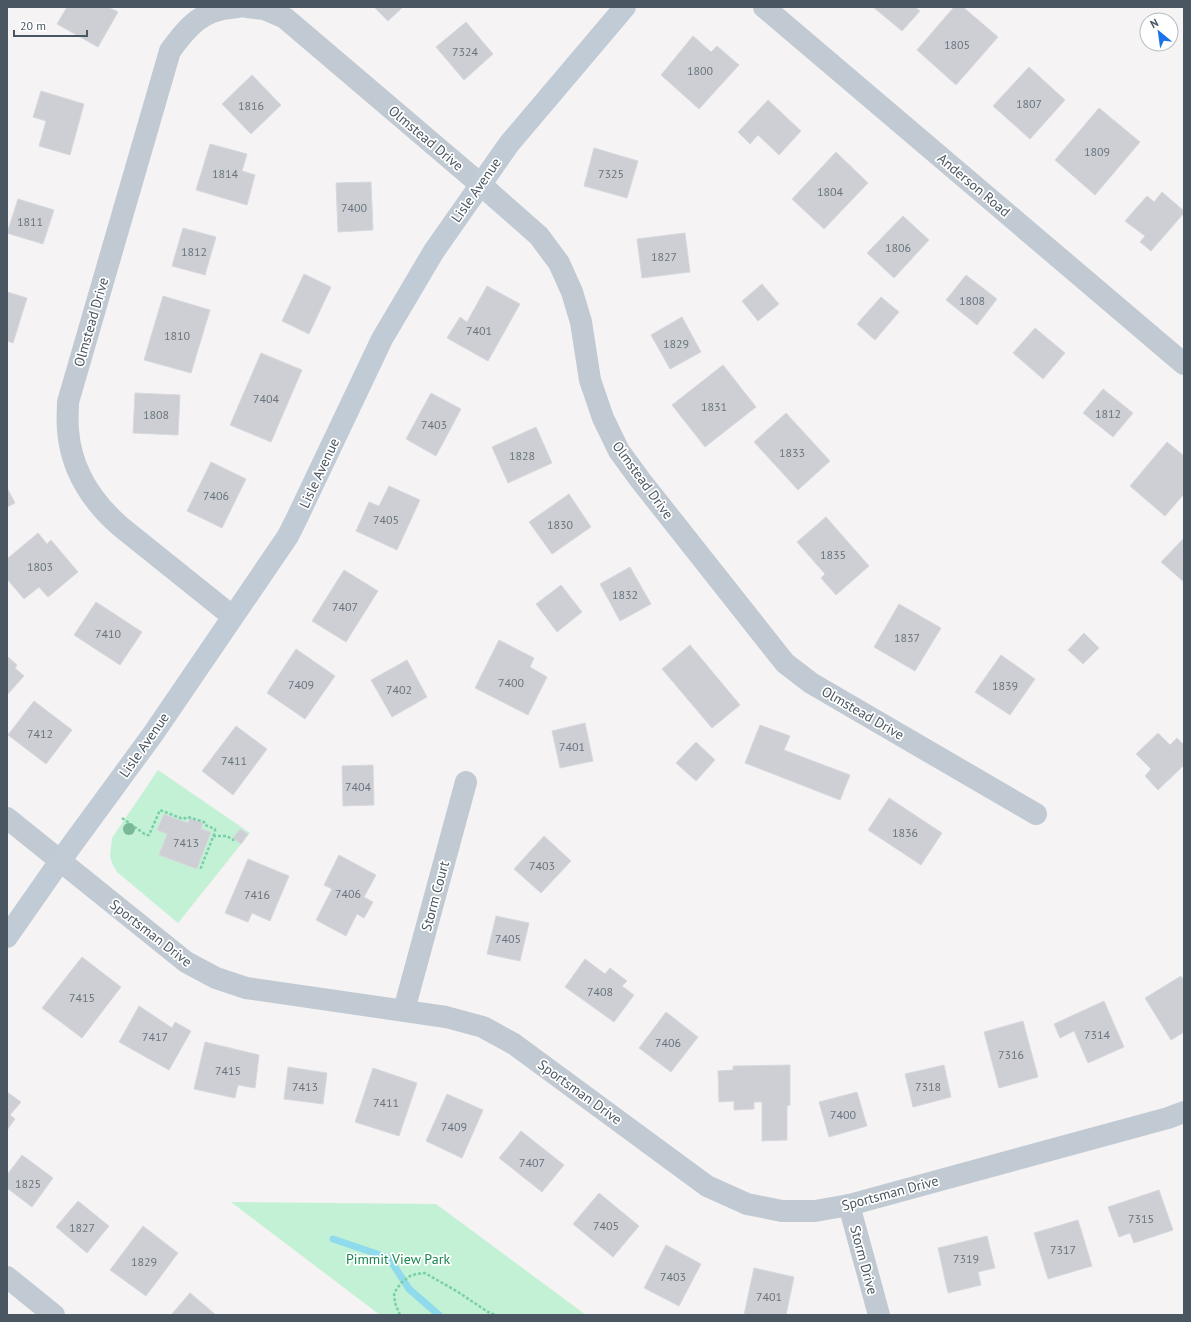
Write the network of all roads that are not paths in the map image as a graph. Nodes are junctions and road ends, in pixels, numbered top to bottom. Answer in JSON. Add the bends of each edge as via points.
{"nodes":[{"id":1,"x":238,"y":7,"type":"edge"},
{"id":2,"x":247,"y":7,"type":"edge"},
{"id":3,"x":625,"y":7,"type":"edge"},
{"id":4,"x":764,"y":7,"type":"edge"},
{"id":5,"x":480,"y":184,"type":"junction"},
{"id":6,"x":1184,"y":364,"type":"edge"},
{"id":7,"x":232,"y":616,"type":"junction"},
{"id":8,"x":466,"y":782,"type":"dead end"},
{"id":9,"x":1036,"y":814,"type":"dead end"},
{"id":10,"x":7,"y":818,"type":"edge"},
{"id":11,"x":60,"y":861,"type":"junction"},
{"id":12,"x":7,"y":937,"type":"edge"},
{"id":13,"x":404,"y":1010,"type":"junction"},
{"id":14,"x":1184,"y":1112,"type":"edge"},
{"id":15,"x":850,"y":1205,"type":"junction"},
{"id":16,"x":7,"y":1277,"type":"edge"},
{"id":17,"x":54,"y":1315,"type":"edge"},
{"id":18,"x":879,"y":1315,"type":"edge"}],
"edges":[{"from":1,"to":7,"type":"street","name":"Olmstead Drive","via":[[219,10],[199,19],[182,33],[170,51],[68,402],[68,430],[74,460],[87,489],[100,507],[121,527]]},
{"from":2,"to":5,"type":"street","name":"Olmstead Drive","via":[[264,9],[285,18]]},
{"from":3,"to":5,"type":"street","name":"Lisle Avenue","via":[[510,144]]},
{"from":4,"to":6,"type":"street","name":"Anderson Road"},
{"from":5,"to":7,"type":"street","name":"Lisle Avenue","via":[[434,250],[382,339],[288,536]]},
{"from":5,"to":9,"type":"street","name":"Olmstead Drive","via":[[539,236],[559,263],[582,322],[590,380],[603,418],[619,451],[785,663],[811,683]]},
{"from":7,"to":11,"type":"street","name":"Lisle Avenue","via":[[154,734]]},
{"from":8,"to":13,"type":"street","name":"Storm Court"},
{"from":10,"to":11,"type":"street","name":"Sportsman Drive"},
{"from":11,"to":12,"type":"street","name":"Lisle Avenue"},
{"from":11,"to":13,"type":"street","name":"Sportsman Drive","via":[[186,962],[216,978],[246,988]]},
{"from":13,"to":15,"type":"street","name":"Sportsman Drive","via":[[483,1027],[514,1044],[707,1186],[747,1204],[782,1211],[815,1211]]},
{"from":14,"to":15,"type":"street","name":"Sportsman Drive"},
{"from":15,"to":18,"type":"street","name":"Storm Drive"},
{"from":16,"to":17,"type":"street"}]}
